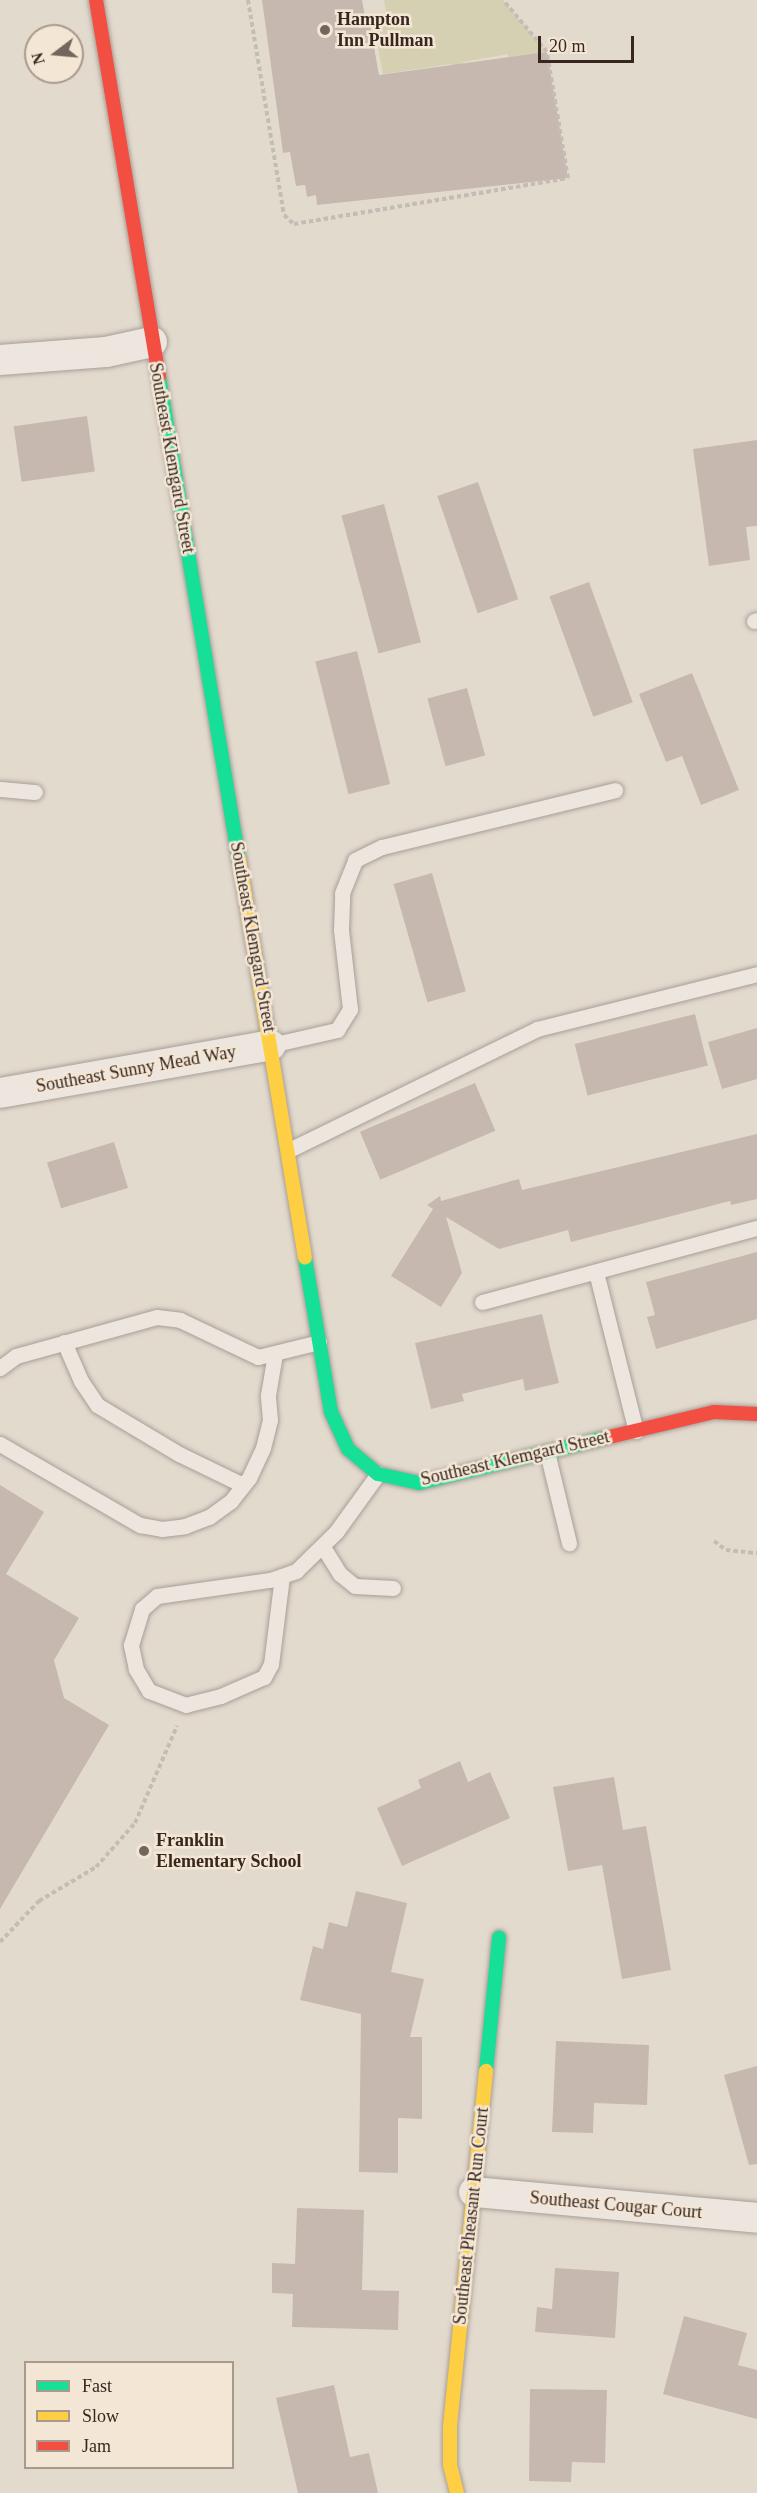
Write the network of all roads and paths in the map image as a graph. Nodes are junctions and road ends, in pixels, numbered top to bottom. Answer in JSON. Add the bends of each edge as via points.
{"nodes":[{"id":1,"x":96,"y":0,"type":"edge"},
{"id":2,"x":248,"y":0,"type":"edge"},
{"id":3,"x":503,"y":0,"type":"edge"},
{"id":4,"x":152,"y":342,"type":"junction"},
{"id":5,"x":0,"y":360,"type":"edge"},
{"id":6,"x":0,"y":789,"type":"edge"},
{"id":7,"x":615,"y":790,"type":"dead end"},
{"id":8,"x":35,"y":792,"type":"dead end"},
{"id":9,"x":757,"y":974,"type":"edge"},
{"id":10,"x":271,"y":1046,"type":"junction"},
{"id":11,"x":0,"y":1094,"type":"edge"},
{"id":12,"x":289,"y":1150,"type":"junction"},
{"id":13,"x":757,"y":1228,"type":"edge"},
{"id":14,"x":596,"y":1272,"type":"junction"},
{"id":15,"x":482,"y":1302,"type":"dead end"},
{"id":16,"x":64,"y":1342,"type":"junction"},
{"id":17,"x":319,"y":1342,"type":"junction"},
{"id":18,"x":275,"y":1354,"type":"junction"},
{"id":19,"x":0,"y":1368,"type":"edge"},
{"id":20,"x":757,"y":1414,"type":"edge"},
{"id":21,"x":636,"y":1431,"type":"junction"},
{"id":22,"x":0,"y":1444,"type":"edge"},
{"id":23,"x":547,"y":1452,"type":"junction"},
{"id":24,"x":378,"y":1474,"type":"junction"},
{"id":25,"x":243,"y":1485,"type":"junction"},
{"id":26,"x":714,"y":1541,"type":"dead end"},
{"id":27,"x":569,"y":1543,"type":"dead end"},
{"id":28,"x":323,"y":1547,"type":"junction"},
{"id":29,"x":757,"y":1553,"type":"edge"},
{"id":30,"x":282,"y":1576,"type":"junction"},
{"id":31,"x":393,"y":1588,"type":"dead end"},
{"id":32,"x":178,"y":1722,"type":"dead end"},
{"id":33,"x":499,"y":1938,"type":"dead end"},
{"id":34,"x":0,"y":1942,"type":"edge"},
{"id":35,"x":474,"y":2192,"type":"junction"},
{"id":36,"x":757,"y":2218,"type":"edge"},
{"id":37,"x":457,"y":2493,"type":"edge"}],
"edges":[{"from":1,"to":4,"type":"street","name":"Southeast Klemgard Street"},
{"from":2,"to":3,"type":"path","via":[[284,215],[294,224],[568,178],[547,52]]},
{"from":4,"to":5,"type":"street","via":[[106,352]]},
{"from":4,"to":10,"type":"street","name":"Southeast Klemgard Street"},
{"from":6,"to":8,"type":"lane"},
{"from":7,"to":10,"type":"lane","via":[[382,847],[355,860],[342,893],[341,930],[350,1009],[337,1030]]},
{"from":9,"to":12,"type":"lane","via":[[537,1029]]},
{"from":10,"to":11,"type":"street","name":"Southeast Sunny Mead Way"},
{"from":10,"to":12,"type":"street","name":"Southeast Klemgard Street"},
{"from":12,"to":17,"type":"street","name":"Southeast Klemgard Street"},
{"from":13,"to":14,"type":"lane"},
{"from":14,"to":15,"type":"lane"},
{"from":14,"to":21,"type":"lane"},
{"from":16,"to":18,"type":"lane","via":[[158,1317],[180,1320],[258,1357]]},
{"from":16,"to":19,"type":"lane","via":[[16,1356]]},
{"from":16,"to":25,"type":"lane","via":[[81,1381],[97,1405],[179,1454]]},
{"from":17,"to":18,"type":"lane"},
{"from":17,"to":24,"type":"street","name":"Southeast Klemgard Street","via":[[331,1412],[339,1430],[348,1449]]},
{"from":18,"to":25,"type":"lane","via":[[269,1379],[268,1429],[263,1448]]},
{"from":20,"to":21,"type":"street","name":"Southeast Klemgard Street","via":[[714,1412]]},
{"from":21,"to":23,"type":"street","name":"Southeast Klemgard Street"},
{"from":22,"to":25,"type":"lane","via":[[140,1525],[151,1527],[184,1526],[209,1517]]},
{"from":23,"to":24,"type":"street","name":"Southeast Klemgard Street","via":[[419,1483]]},
{"from":23,"to":27,"type":"lane"},
{"from":24,"to":28,"type":"lane"},
{"from":26,"to":29,"type":"path","via":[[726,1550]]},
{"from":28,"to":30,"type":"lane","via":[[296,1570]]},
{"from":28,"to":31,"type":"lane","via":[[340,1574],[355,1586]]},
{"from":30,"to":30,"type":"lane","via":[[157,1596],[142,1609],[131,1645],[136,1669],[149,1691],[186,1705],[221,1696],[264,1677],[271,1664]]},
{"from":32,"to":34,"type":"path","via":[[135,1823],[96,1867],[39,1901]]},
{"from":33,"to":35,"type":"street","name":"Southeast Pheasant Run Court"},
{"from":35,"to":36,"type":"street","name":"Southeast Cougar Court"},
{"from":35,"to":37,"type":"street","name":"Southeast Pheasant Run Court","via":[[450,2426],[450,2465]]}]}
